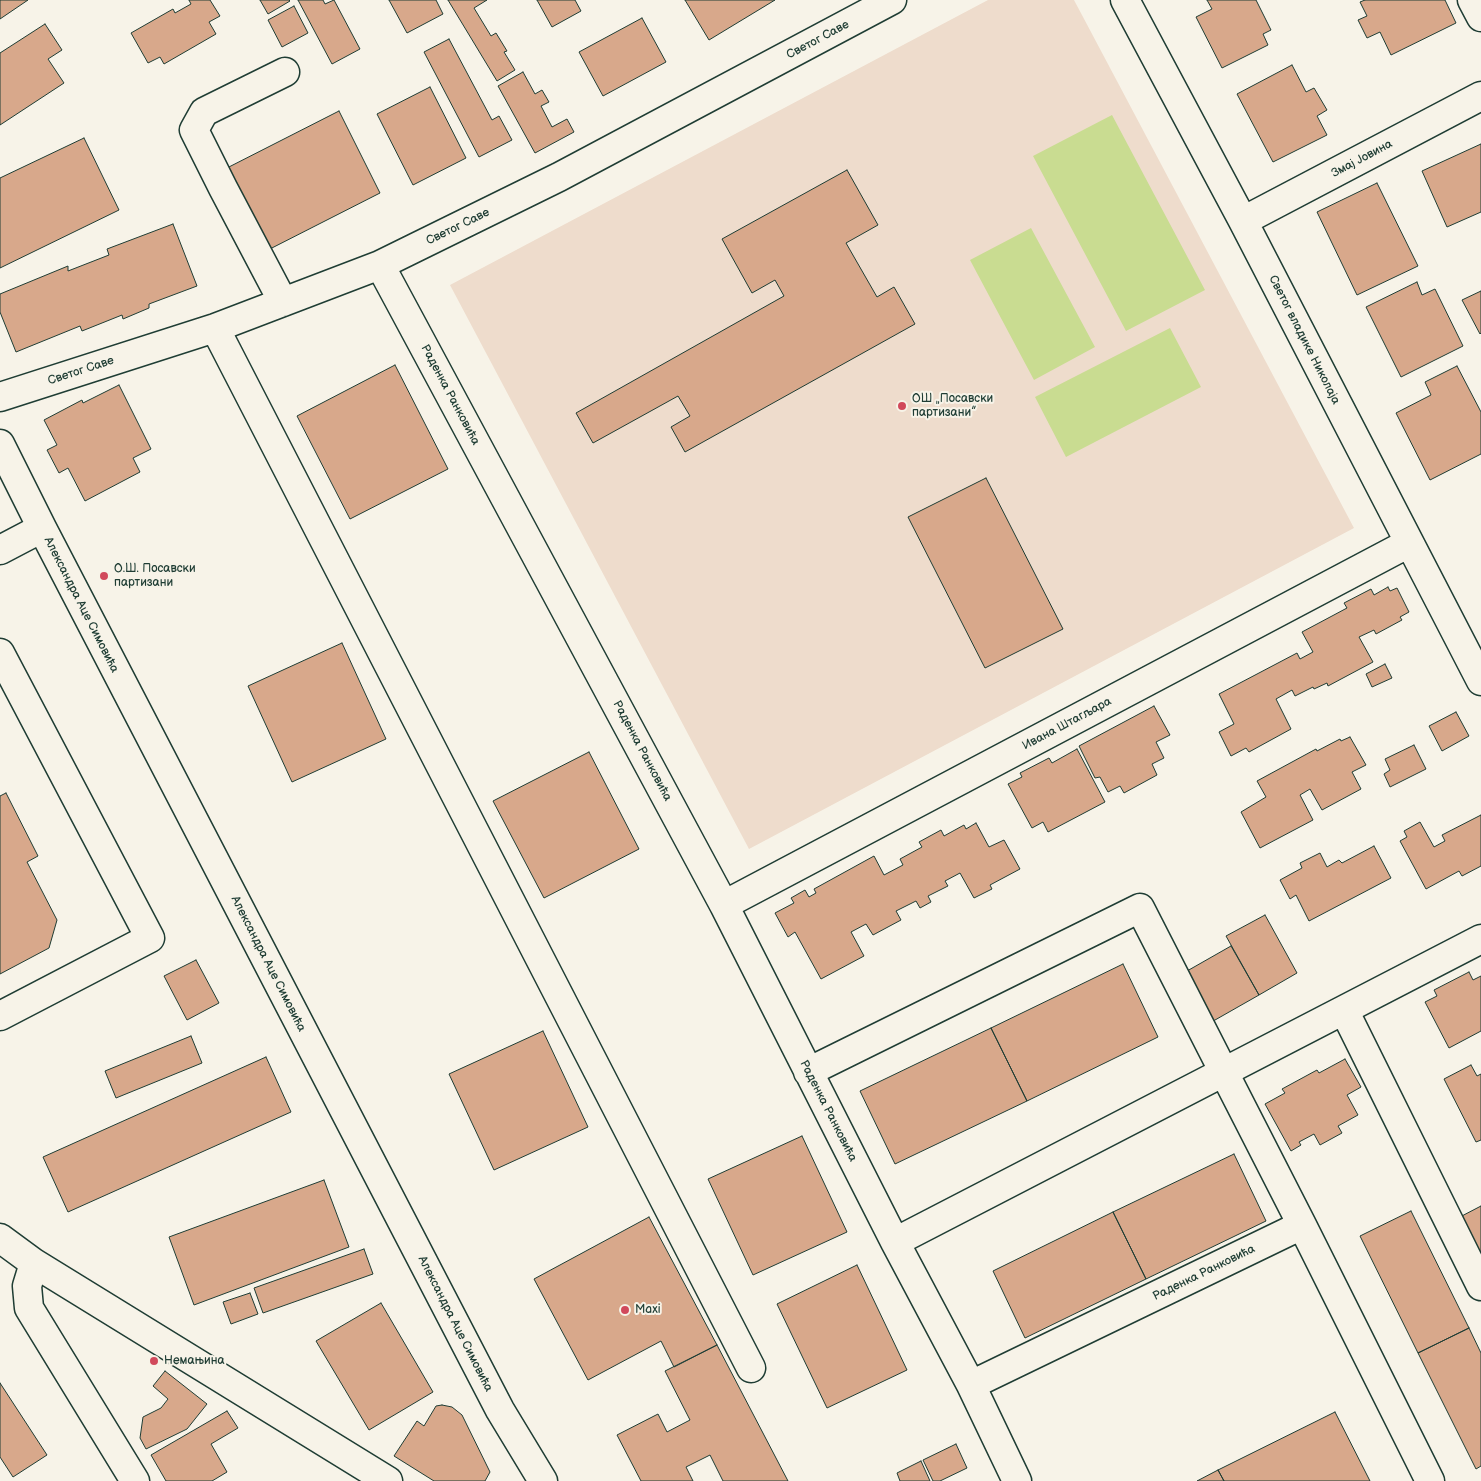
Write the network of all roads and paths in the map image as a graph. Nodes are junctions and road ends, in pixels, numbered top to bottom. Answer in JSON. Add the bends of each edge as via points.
{"nodes":[{"id":1,"x":892,"y":0,"type":"edge"},
{"id":2,"x":1125,"y":0,"type":"edge"},
{"id":3,"x":1472,"y":0,"type":"edge"},
{"id":4,"x":1481,"y":17,"type":"edge"},
{"id":5,"x":286,"y":72,"type":"dead end"},
{"id":6,"x":1481,"y":96,"type":"edge"},
{"id":7,"x":1243,"y":221,"type":"junction"},
{"id":8,"x":380,"y":265,"type":"junction"},
{"id":9,"x":283,"y":302,"type":"junction"},
{"id":10,"x":215,"y":328,"type":"junction"},
{"id":11,"x":0,"y":397,"type":"edge"},
{"id":12,"x":0,"y":444,"type":"edge"},
{"id":13,"x":42,"y":528,"type":"junction"},
{"id":14,"x":1409,"y":543,"type":"junction"},
{"id":15,"x":0,"y":550,"type":"edge"},
{"id":16,"x":0,"y":653,"type":"edge"},
{"id":17,"x":1481,"y":681,"type":"edge"},
{"id":18,"x":724,"y":905,"type":"junction"},
{"id":19,"x":1481,"y":938,"type":"edge"},
{"id":20,"x":1344,"y":1010,"type":"junction"},
{"id":21,"x":0,"y":1016,"type":"edge"},
{"id":22,"x":1224,"y":1071,"type":"junction"},
{"id":23,"x":808,"y":1072,"type":"junction"},
{"id":24,"x":1302,"y":1225,"type":"junction"},
{"id":25,"x":0,"y":1238,"type":"edge"},
{"id":26,"x":895,"y":1242,"type":"junction"},
{"id":27,"x":34,"y":1263,"type":"junction"},
{"id":28,"x":1481,"y":1286,"type":"edge"},
{"id":29,"x":751,"y":1368,"type":"dead end"},
{"id":30,"x":971,"y":1385,"type":"junction"},
{"id":31,"x":541,"y":1479,"type":"edge"},
{"id":32,"x":134,"y":1481,"type":"edge"},
{"id":33,"x":388,"y":1481,"type":"edge"},
{"id":34,"x":1018,"y":1481,"type":"edge"},
{"id":35,"x":1430,"y":1481,"type":"edge"}],
"edges":[{"from":1,"to":8,"type":"street","name":"Светог Саве","via":[[559,176]]},
{"from":2,"to":7,"type":"street","name":"Светог владике Николаја"},
{"from":3,"to":4,"type":"street"},
{"from":5,"to":9,"type":"street","via":[[204,112],[194,130]]},
{"from":6,"to":7,"type":"street","name":"Змај Јовина"},
{"from":7,"to":14,"type":"street","name":"Светог владике Николаја"},
{"from":8,"to":9,"type":"street","name":"Светог Саве"},
{"from":8,"to":18,"type":"street","name":"Раденка Ранковића"},
{"from":9,"to":10,"type":"street","name":"Светог Саве"},
{"from":10,"to":11,"type":"street","name":"Светог Саве"},
{"from":10,"to":29,"type":"street"},
{"from":12,"to":13,"type":"street","name":"Александра Аце Симовића"},
{"from":13,"to":15,"type":"street"},
{"from":13,"to":31,"type":"street","name":"Александра Аце Симовића","via":[[500,1410]]},
{"from":14,"to":17,"type":"street","name":"Светог владике Николаја"},
{"from":14,"to":18,"type":"street","name":"Ивана Штагљара"},
{"from":16,"to":21,"type":"street","via":[[150,938]]},
{"from":18,"to":23,"type":"street","name":"Раденка Ранковића"},
{"from":19,"to":20,"type":"street"},
{"from":20,"to":22,"type":"street"},
{"from":20,"to":28,"type":"street"},
{"from":22,"to":23,"type":"street","via":[[1140,908]]},
{"from":22,"to":24,"type":"street"},
{"from":22,"to":26,"type":"street"},
{"from":23,"to":26,"type":"street","name":"Раденка Ранковића"},
{"from":24,"to":30,"type":"street","name":"Раденка Ранковића"},
{"from":24,"to":35,"type":"street"},
{"from":25,"to":27,"type":"street"},
{"from":26,"to":30,"type":"street","name":"Раденка Ранковића"},
{"from":27,"to":32,"type":"street","via":[[27,1286],[29,1308]]},
{"from":27,"to":33,"type":"street"},
{"from":30,"to":34,"type":"street","name":"Раденка Ранковића"}]}
